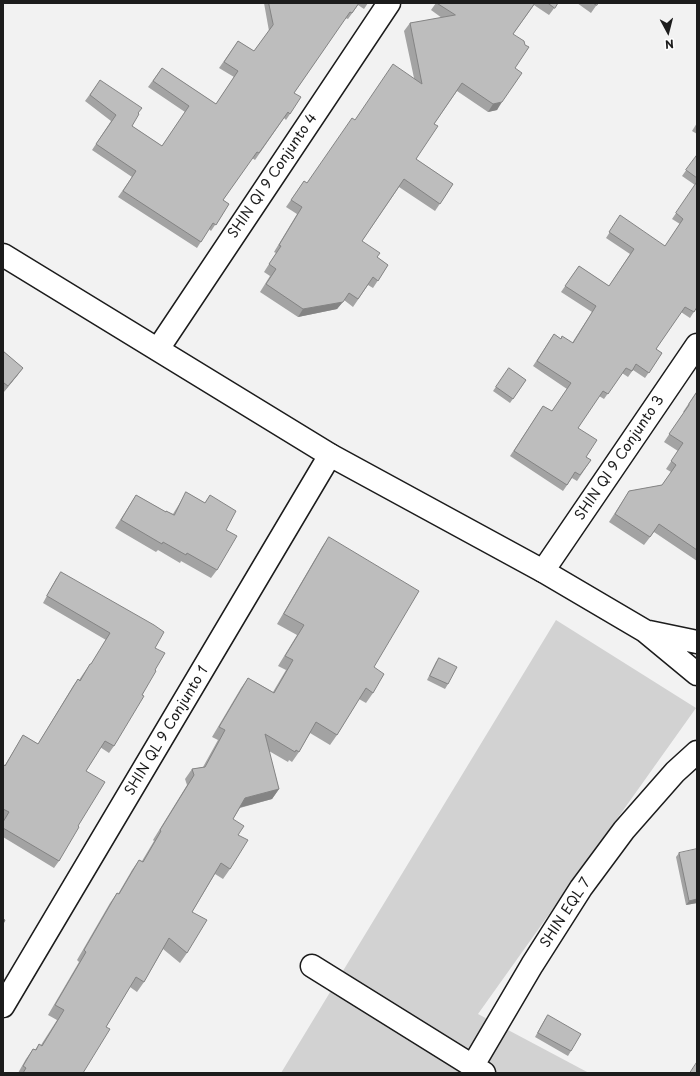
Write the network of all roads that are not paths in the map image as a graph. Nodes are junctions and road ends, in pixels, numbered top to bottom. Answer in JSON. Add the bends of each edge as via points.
{"nodes":[{"id":1,"x":389,"y":3,"type":"edge"},
{"id":2,"x":3,"y":255,"type":"edge"},
{"id":3,"x":697,"y":345,"type":"edge"},
{"id":4,"x":158,"y":349,"type":"junction"},
{"id":5,"x":330,"y":455,"type":"junction"},
{"id":6,"x":543,"y":571,"type":"junction"},
{"id":7,"x":645,"y":631,"type":"junction"},
{"id":8,"x":697,"y":642,"type":"edge"},
{"id":9,"x":697,"y":674,"type":"edge"},
{"id":10,"x":697,"y":737,"type":"edge"},
{"id":11,"x":697,"y":752,"type":"edge"},
{"id":12,"x":675,"y":772,"type":"junction"},
{"id":13,"x":312,"y":966,"type":"dead end"},
{"id":14,"x":3,"y":1006,"type":"edge"},
{"id":15,"x":478,"y":1070,"type":"edge"}],
"edges":[{"from":1,"to":4,"type":"street","name":"SHIN QI 9 Conjunto 4"},
{"from":2,"to":4,"type":"street"},
{"from":3,"to":6,"type":"street","name":"SHIN QI 9 Conjunto 3"},
{"from":4,"to":5,"type":"street"},
{"from":5,"to":6,"type":"street"},
{"from":5,"to":14,"type":"street","name":"SHIN QL 9 Conjunto 1"},
{"from":6,"to":7,"type":"street"},
{"from":7,"to":8,"type":"street"},
{"from":7,"to":9,"type":"street"},
{"from":10,"to":12,"type":"street","name":"SHIN EQL 7"},
{"from":11,"to":12,"type":"street","name":"SHIN EQL 7"},
{"from":12,"to":15,"type":"street","name":"SHIN EQL 7","via":[[624,830],[581,888],[532,965]]},
{"from":13,"to":15,"type":"street"}]}
